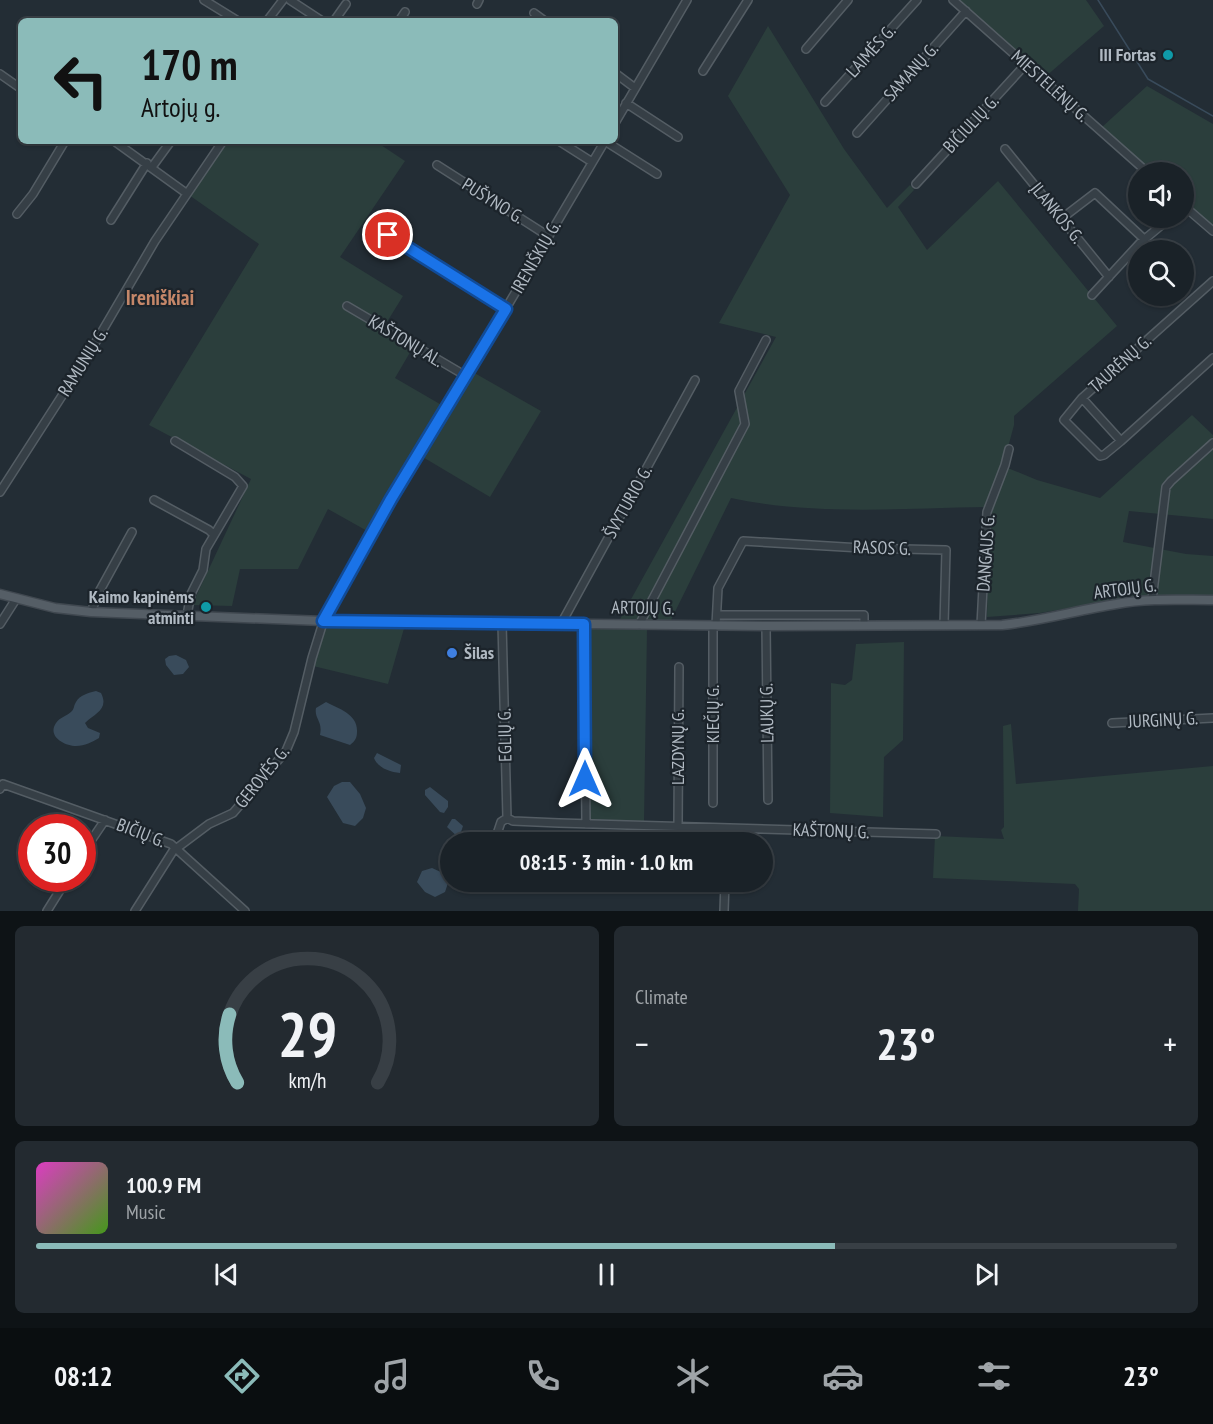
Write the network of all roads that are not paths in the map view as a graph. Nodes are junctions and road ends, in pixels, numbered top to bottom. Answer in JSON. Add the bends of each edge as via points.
{"nodes":[{"id":1,"x":204,"y":0,"type":"edge"},
{"id":2,"x":282,"y":0,"type":"edge"},
{"id":3,"x":290,"y":0,"type":"edge"},
{"id":4,"x":687,"y":0,"type":"edge"},
{"id":5,"x":748,"y":0,"type":"edge"},
{"id":6,"x":848,"y":0,"type":"edge"},
{"id":7,"x":916,"y":0,"type":"edge"},
{"id":8,"x":953,"y":0,"type":"edge"},
{"id":9,"x":346,"y":4,"type":"dead end"},
{"id":10,"x":966,"y":11,"type":"junction"},
{"id":11,"x":405,"y":12,"type":"dead end"},
{"id":12,"x":534,"y":13,"type":"dead end"},
{"id":13,"x":233,"y":18,"type":"edge"},
{"id":14,"x":269,"y":18,"type":"edge"},
{"id":15,"x":317,"y":18,"type":"edge"},
{"id":16,"x":336,"y":18,"type":"edge"},
{"id":17,"x":401,"y":18,"type":"edge"},
{"id":18,"x":542,"y":18,"type":"edge"},
{"id":19,"x":806,"y":49,"type":"dead end"},
{"id":20,"x":1026,"y":64,"type":"junction"},
{"id":21,"x":703,"y":71,"type":"dead end"},
{"id":22,"x":0,"y":74,"type":"edge"},
{"id":23,"x":618,"y":75,"type":"edge"},
{"id":24,"x":18,"y":87,"type":"edge"},
{"id":25,"x":635,"y":88,"type":"junction"},
{"id":26,"x":825,"y":102,"type":"dead end"},
{"id":27,"x":626,"y":103,"type":"junction"},
{"id":28,"x":618,"y":118,"type":"edge"},
{"id":29,"x":857,"y":133,"type":"dead end"},
{"id":30,"x":678,"y":136,"type":"dead end"},
{"id":31,"x":63,"y":144,"type":"edge"},
{"id":32,"x":118,"y":144,"type":"edge"},
{"id":33,"x":168,"y":144,"type":"edge"},
{"id":34,"x":221,"y":144,"type":"edge"},
{"id":35,"x":564,"y":144,"type":"edge"},
{"id":36,"x":602,"y":144,"type":"edge"},
{"id":37,"x":609,"y":144,"type":"edge"},
{"id":38,"x":1005,"y":149,"type":"dead end"},
{"id":39,"x":592,"y":162,"type":"junction"},
{"id":40,"x":1136,"y":162,"type":"edge"},
{"id":41,"x":149,"y":165,"type":"junction"},
{"id":42,"x":437,"y":165,"type":"dead end"},
{"id":43,"x":657,"y":174,"type":"dead end"},
{"id":44,"x":916,"y":184,"type":"dead end"},
{"id":45,"x":186,"y":193,"type":"junction"},
{"id":46,"x":17,"y":214,"type":"dead end"},
{"id":47,"x":1194,"y":215,"type":"edge"},
{"id":48,"x":1061,"y":219,"type":"junction"},
{"id":49,"x":111,"y":220,"type":"dead end"},
{"id":50,"x":1158,"y":228,"type":"edge"},
{"id":51,"x":1213,"y":231,"type":"edge"},
{"id":52,"x":388,"y":235,"type":"dead end"},
{"id":53,"x":548,"y":236,"type":"junction"},
{"id":54,"x":1144,"y":239,"type":"junction"},
{"id":55,"x":1109,"y":277,"type":"junction"},
{"id":56,"x":1213,"y":281,"type":"edge"},
{"id":57,"x":1092,"y":295,"type":"dead end"},
{"id":58,"x":346,"y":306,"type":"dead end"},
{"id":59,"x":506,"y":309,"type":"junction"},
{"id":60,"x":766,"y":340,"type":"dead end"},
{"id":61,"x":1213,"y":358,"type":"edge"},
{"id":62,"x":466,"y":376,"type":"junction"},
{"id":63,"x":694,"y":380,"type":"dead end"},
{"id":64,"x":1082,"y":398,"type":"junction"},
{"id":65,"x":175,"y":441,"type":"dead end"},
{"id":66,"x":1120,"y":441,"type":"junction"},
{"id":67,"x":1213,"y":443,"type":"edge"},
{"id":68,"x":1009,"y":449,"type":"dead end"},
{"id":69,"x":0,"y":492,"type":"edge"},
{"id":70,"x":154,"y":500,"type":"dead end"},
{"id":71,"x":132,"y":532,"type":"dead end"},
{"id":72,"x":214,"y":535,"type":"junction"},
{"id":73,"x":743,"y":541,"type":"joint"},
{"id":74,"x":0,"y":594,"type":"edge"},
{"id":75,"x":16,"y":599,"type":"junction"},
{"id":76,"x":1152,"y":600,"type":"junction"},
{"id":77,"x":1213,"y":600,"type":"edge"},
{"id":78,"x":91,"y":612,"type":"junction"},
{"id":79,"x":187,"y":615,"type":"junction"},
{"id":80,"x":717,"y":615,"type":"junction"},
{"id":81,"x":323,"y":621,"type":"junction"},
{"id":82,"x":502,"y":623,"type":"junction"},
{"id":83,"x":0,"y":624,"type":"edge"},
{"id":84,"x":561,"y":624,"type":"junction"},
{"id":85,"x":584,"y":624,"type":"junction"},
{"id":86,"x":639,"y":625,"type":"junction"},
{"id":87,"x":715,"y":625,"type":"junction"},
{"id":88,"x":864,"y":625,"type":"junction"},
{"id":89,"x":944,"y":625,"type":"junction"},
{"id":90,"x":981,"y":625,"type":"junction"},
{"id":91,"x":766,"y":626,"type":"junction"},
{"id":92,"x":679,"y":667,"type":"dead end"},
{"id":93,"x":1213,"y":718,"type":"edge"},
{"id":94,"x":1112,"y":723,"type":"dead end"},
{"id":95,"x":1,"y":787,"type":"edge"},
{"id":96,"x":768,"y":800,"type":"dead end"},
{"id":97,"x":713,"y":803,"type":"dead end"},
{"id":98,"x":507,"y":818,"type":"junction"},
{"id":99,"x":105,"y":820,"type":"junction"},
{"id":100,"x":585,"y":824,"type":"junction"},
{"id":101,"x":678,"y":826,"type":"junction"},
{"id":102,"x":726,"y":828,"type":"junction"},
{"id":103,"x":498,"y":832,"type":"edge"},
{"id":104,"x":726,"y":832,"type":"edge"},
{"id":105,"x":96,"y":833,"type":"edge"},
{"id":106,"x":936,"y":834,"type":"dead end"},
{"id":107,"x":177,"y":848,"type":"junction"},
{"id":108,"x":59,"y":892,"type":"edge"},
{"id":109,"x":725,"y":892,"type":"edge"},
{"id":110,"x":47,"y":911,"type":"edge"},
{"id":111,"x":135,"y":911,"type":"edge"},
{"id":112,"x":245,"y":911,"type":"edge"},
{"id":113,"x":724,"y":911,"type":"edge"}],
"edges":[{"from":1,"to":13,"type":"street"},
{"from":2,"to":14,"type":"street"},
{"from":3,"to":15,"type":"street"},
{"from":4,"to":25,"type":"street"},
{"from":5,"to":21,"type":"street"},
{"from":6,"to":19,"type":"street"},
{"from":7,"to":26,"type":"street","name":"LAIMĖS G."},
{"from":8,"to":10,"type":"street","name":"MIESTELĖNŲ G."},
{"from":9,"to":16,"type":"street"},
{"from":10,"to":20,"type":"street","name":"MIESTELĖNŲ G."},
{"from":10,"to":29,"type":"street","name":"SAMANŲ G."},
{"from":11,"to":17,"type":"street"},
{"from":12,"to":18,"type":"street"},
{"from":20,"to":40,"type":"street","name":"MIESTELĖNŲ G."},
{"from":20,"to":44,"type":"street","name":"BIČIULIŲ G."},
{"from":22,"to":24,"type":"street"},
{"from":23,"to":25,"type":"street"},
{"from":25,"to":27,"type":"street"},
{"from":27,"to":28,"type":"street"},
{"from":27,"to":30,"type":"street"},
{"from":31,"to":46,"type":"street"},
{"from":32,"to":41,"type":"street"},
{"from":33,"to":41,"type":"street"},
{"from":34,"to":45,"type":"street","name":"RAMUNIŲ G."},
{"from":35,"to":39,"type":"street"},
{"from":36,"to":39,"type":"street","name":"IRENIŠKIŲ G."},
{"from":37,"to":43,"type":"street"},
{"from":38,"to":48,"type":"street","name":"ĮLANKOS G."},
{"from":39,"to":53,"type":"street","name":"IRENIŠKIŲ G."},
{"from":41,"to":45,"type":"street"},
{"from":41,"to":49,"type":"street"},
{"from":42,"to":53,"type":"street","name":"PUŠYNO G."},
{"from":45,"to":69,"type":"street","name":"RAMUNIŲ G."},
{"from":47,"to":51,"type":"street"},
{"from":48,"to":54,"type":"street","via":[[1095,192]]},
{"from":48,"to":55,"type":"street","name":"ĮLANKOS G."},
{"from":50,"to":54,"type":"street"},
{"from":52,"to":59,"type":"street"},
{"from":53,"to":59,"type":"street","name":"IRENIŠKIŲ G."},
{"from":54,"to":55,"type":"street"},
{"from":55,"to":57,"type":"street"},
{"from":56,"to":64,"type":"street","name":"TAURĖNŲ G."},
{"from":58,"to":62,"type":"street","name":"KAŠTONŲ AL."},
{"from":59,"to":62,"type":"street","name":"IRENIŠKIŲ G."},
{"from":60,"to":86,"type":"street","via":[[739,391],[745,424]]},
{"from":61,"to":66,"type":"street"},
{"from":62,"to":81,"type":"street","name":"IRENIŠKIŲ G."},
{"from":63,"to":84,"type":"street","name":"ŠVYTURIO G."},
{"from":64,"to":66,"type":"street","name":"TAURĖNŲ G."},
{"from":64,"to":66,"type":"street","via":[[1064,420],[1100,456]]},
{"from":65,"to":72,"type":"street","via":[[235,477],[243,486]]},
{"from":67,"to":76,"type":"street","via":[[1166,488]]},
{"from":68,"to":90,"type":"street","name":"DANGAUS G.","via":[[987,512]]},
{"from":70,"to":72,"type":"street"},
{"from":71,"to":78,"type":"street"},
{"from":72,"to":79,"type":"street","via":[[206,549]]},
{"from":73,"to":80,"type":"street","name":"KIEČIŲ G.","via":[[718,588]]},
{"from":73,"to":89,"type":"street","name":"RASOS G.","via":[[946,550]]},
{"from":74,"to":75,"type":"main road","name":"ARTOJŲ G."},
{"from":75,"to":78,"type":"main road","name":"ARTOJŲ G."},
{"from":75,"to":83,"type":"street"},
{"from":76,"to":77,"type":"main road","name":"ARTOJŲ G."},
{"from":76,"to":90,"type":"main road","name":"ARTOJŲ G.","via":[[1032,622]]},
{"from":78,"to":79,"type":"main road","name":"ARTOJŲ G."},
{"from":79,"to":81,"type":"main road","name":"ARTOJŲ G."},
{"from":80,"to":87,"type":"street","name":"KIEČIŲ G."},
{"from":80,"to":88,"type":"street","via":[[864,615]]},
{"from":81,"to":82,"type":"main road","name":"ARTOJŲ G."},
{"from":81,"to":107,"type":"street","name":"GEROVĖS G.","via":[[286,751],[233,813],[209,824]]},
{"from":82,"to":84,"type":"main road","name":"ARTOJŲ G."},
{"from":82,"to":98,"type":"street","name":"EGLIŲ G."},
{"from":84,"to":85,"type":"main road","name":"ARTOJŲ G."},
{"from":85,"to":86,"type":"main road","name":"ARTOJŲ G."},
{"from":85,"to":100,"type":"street"},
{"from":86,"to":87,"type":"main road","name":"ARTOJŲ G."},
{"from":87,"to":91,"type":"main road","name":"ARTOJŲ G."},
{"from":87,"to":97,"type":"street","name":"KIEČIŲ G."},
{"from":88,"to":89,"type":"main road","name":"ARTOJŲ G."},
{"from":88,"to":91,"type":"main road","name":"ARTOJŲ G."},
{"from":89,"to":90,"type":"main road","name":"ARTOJŲ G."},
{"from":91,"to":96,"type":"street","name":"LAUKŲ G."},
{"from":92,"to":101,"type":"street","name":"LAZDYNŲ G."},
{"from":93,"to":94,"type":"street","name":"JURGINŲ G."},
{"from":95,"to":99,"type":"street","name":"BIČIŲ G."},
{"from":98,"to":100,"type":"street","name":"KAŠTONŲ G."},
{"from":98,"to":103,"type":"street","name":"EGLIŲ G."},
{"from":99,"to":105,"type":"street"},
{"from":99,"to":107,"type":"street","name":"BIČIŲ G."},
{"from":100,"to":101,"type":"street","name":"KAŠTONŲ G."},
{"from":101,"to":102,"type":"street","name":"KAŠTONŲ G."},
{"from":102,"to":104,"type":"street"},
{"from":102,"to":106,"type":"street","name":"KAŠTONŲ G."},
{"from":107,"to":111,"type":"street","name":"GEROVĖS G."},
{"from":107,"to":112,"type":"street"},
{"from":108,"to":110,"type":"street"},
{"from":109,"to":113,"type":"street"}]}
